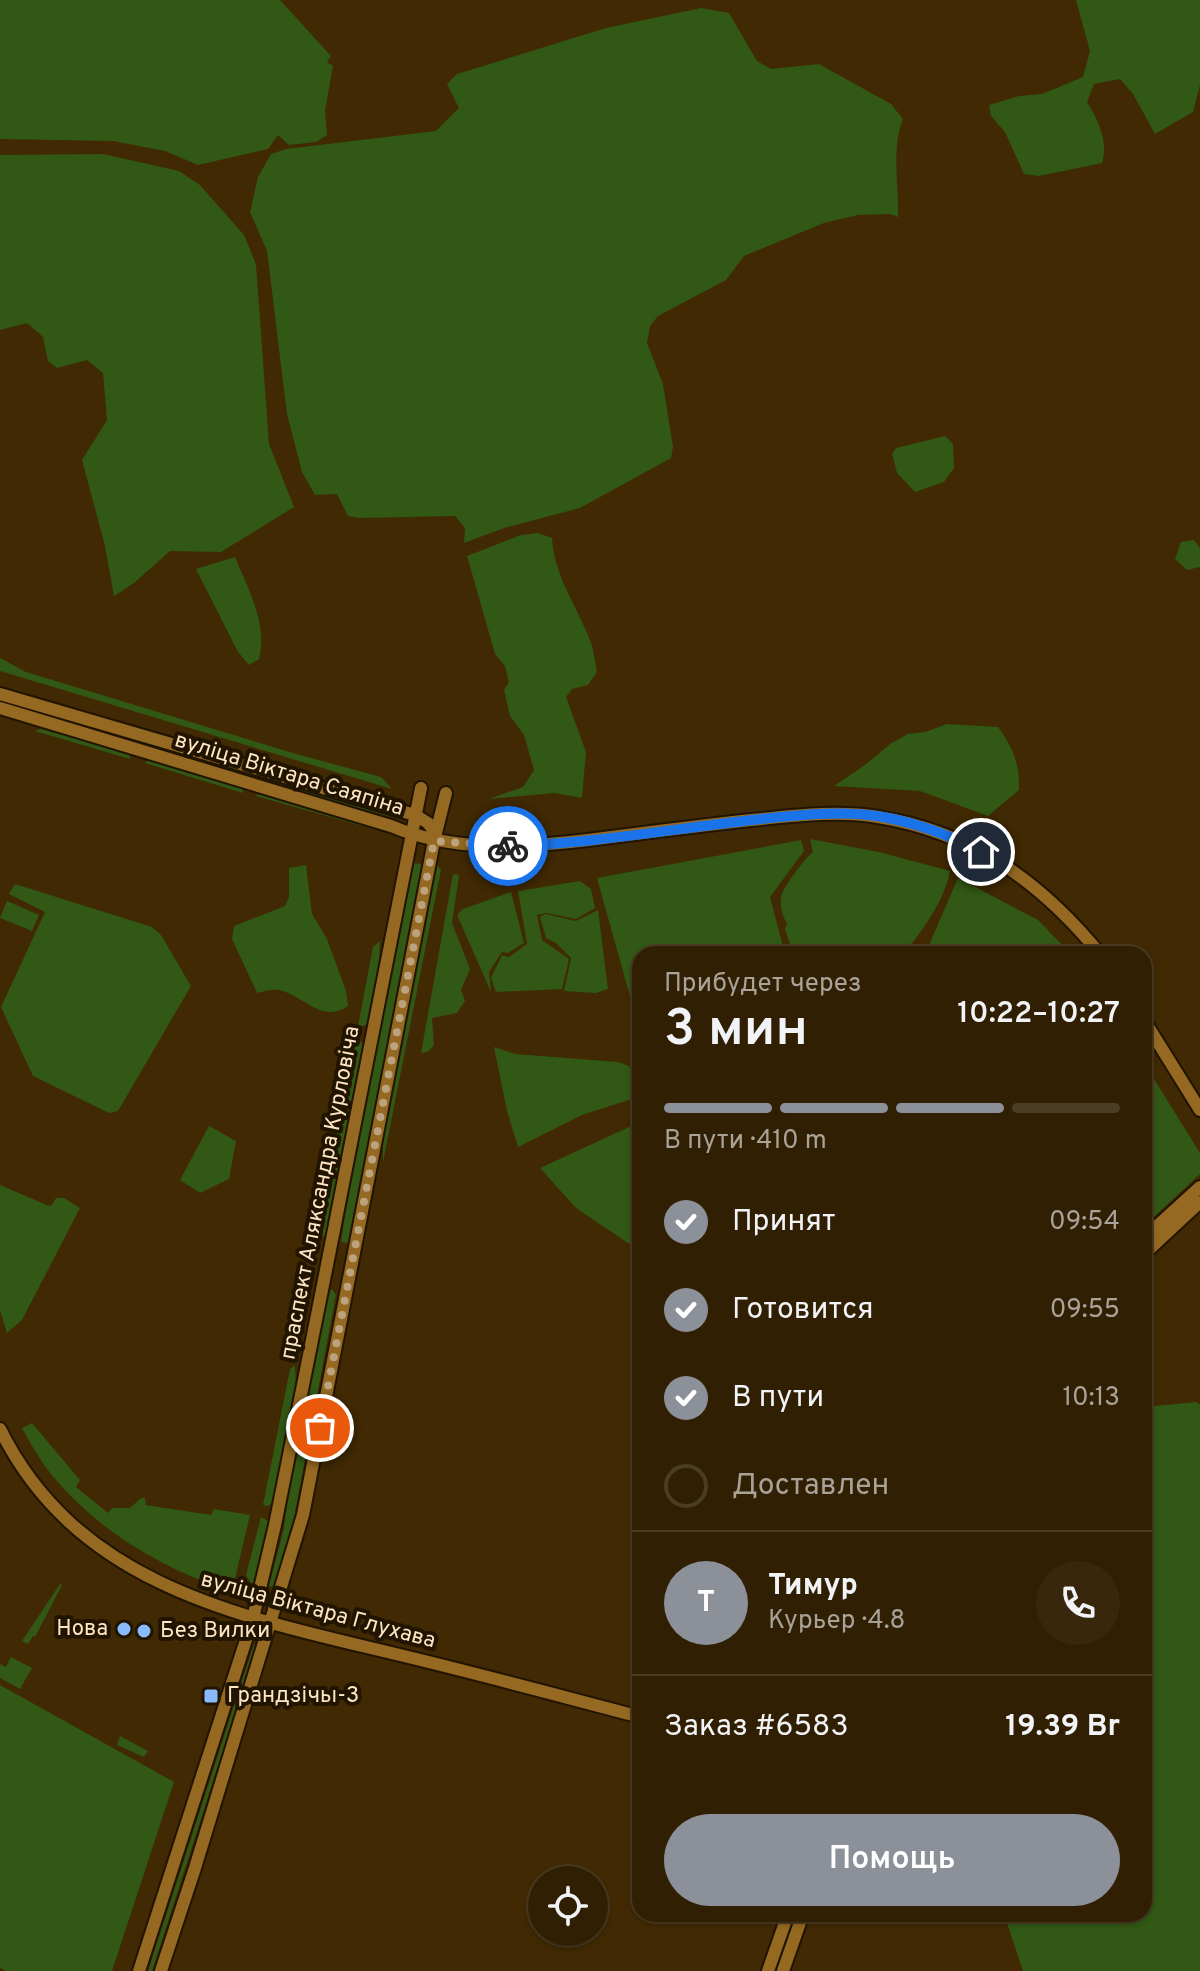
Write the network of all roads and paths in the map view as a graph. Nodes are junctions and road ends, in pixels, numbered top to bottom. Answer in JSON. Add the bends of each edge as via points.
{"nodes":[{"id":1,"x":0,"y":694,"type":"edge"},
{"id":2,"x":0,"y":708,"type":"edge"},
{"id":3,"x":421,"y":788,"type":"dead end"},
{"id":4,"x":446,"y":793,"type":"dead end"},
{"id":5,"x":415,"y":815,"type":"junction"},
{"id":6,"x":411,"y":835,"type":"junction"},
{"id":7,"x":435,"y":837,"type":"junction"},
{"id":8,"x":1093,"y":946,"type":"edge"},
{"id":9,"x":1152,"y":1033,"type":"edge"},
{"id":10,"x":1200,"y":1110,"type":"edge"},
{"id":11,"x":1200,"y":1187,"type":"edge"},
{"id":12,"x":1200,"y":1202,"type":"edge"},
{"id":13,"x":1152,"y":1231,"type":"edge"},
{"id":14,"x":1152,"y":1247,"type":"edge"},
{"id":15,"x":326,"y":1270,"type":"junction"},
{"id":16,"x":349,"y":1275,"type":"junction"},
{"id":17,"x":0,"y":1429,"type":"edge"},
{"id":18,"x":253,"y":1618,"type":"junction"},
{"id":19,"x":271,"y":1624,"type":"junction"},
{"id":20,"x":632,"y":1715,"type":"edge"},
{"id":21,"x":785,"y":1922,"type":"edge"},
{"id":22,"x":800,"y":1922,"type":"edge"},
{"id":23,"x":139,"y":1971,"type":"edge"},
{"id":24,"x":161,"y":1971,"type":"edge"},
{"id":25,"x":768,"y":1971,"type":"edge"},
{"id":26,"x":783,"y":1971,"type":"edge"}],
"edges":[{"from":1,"to":5,"type":"street","name":"вуліца Віктара Саяпіна"},
{"from":2,"to":6,"type":"street","name":"вуліца Віктара Саяпіна"},
{"from":3,"to":5,"type":"street","name":"праспект Аляксандра Курловіча"},
{"from":4,"to":7,"type":"street","name":"праспект Аляксандра Курловіча"},
{"from":5,"to":6,"type":"street","name":"праспект Аляксандра Курловіча"},
{"from":5,"to":7,"type":"street","name":"вуліца Віктара Саяпіна","via":[[428,823]]},
{"from":6,"to":7,"type":"street","name":"вуліца Віктара Саяпіна"},
{"from":6,"to":15,"type":"street","name":"праспект Аляксандра Курловіча"},
{"from":7,"to":8,"type":"street","name":"вуліца Віктара Саяпіна","via":[[548,845],[777,818],[876,816],[960,840],[1001,863],[1033,884]]},
{"from":7,"to":16,"type":"street","name":"праспект Аляксандра Курловіча"},
{"from":9,"to":10,"type":"street"},
{"from":11,"to":13,"type":"street"},
{"from":12,"to":14,"type":"street"},
{"from":15,"to":16,"type":"street"},
{"from":15,"to":18,"type":"street","name":"праспект Аляксандра Курловіча"},
{"from":16,"to":19,"type":"street","name":"праспект Аляксандра Курловіча","via":[[303,1515]]},
{"from":17,"to":18,"type":"street","name":"вуліца Віктара Глухава","via":[[42,1491],[93,1544],[149,1579]]},
{"from":18,"to":19,"type":"street","name":"вуліца Віктара Глухава"},
{"from":18,"to":23,"type":"street","name":"праспект Аляксандра Курловіча"},
{"from":19,"to":20,"type":"street","name":"вуліца Віктара Глухава"},
{"from":19,"to":24,"type":"street","name":"праспект Аляксандра Курловіча"},
{"from":21,"to":25,"type":"street"},
{"from":22,"to":26,"type":"street"}]}
